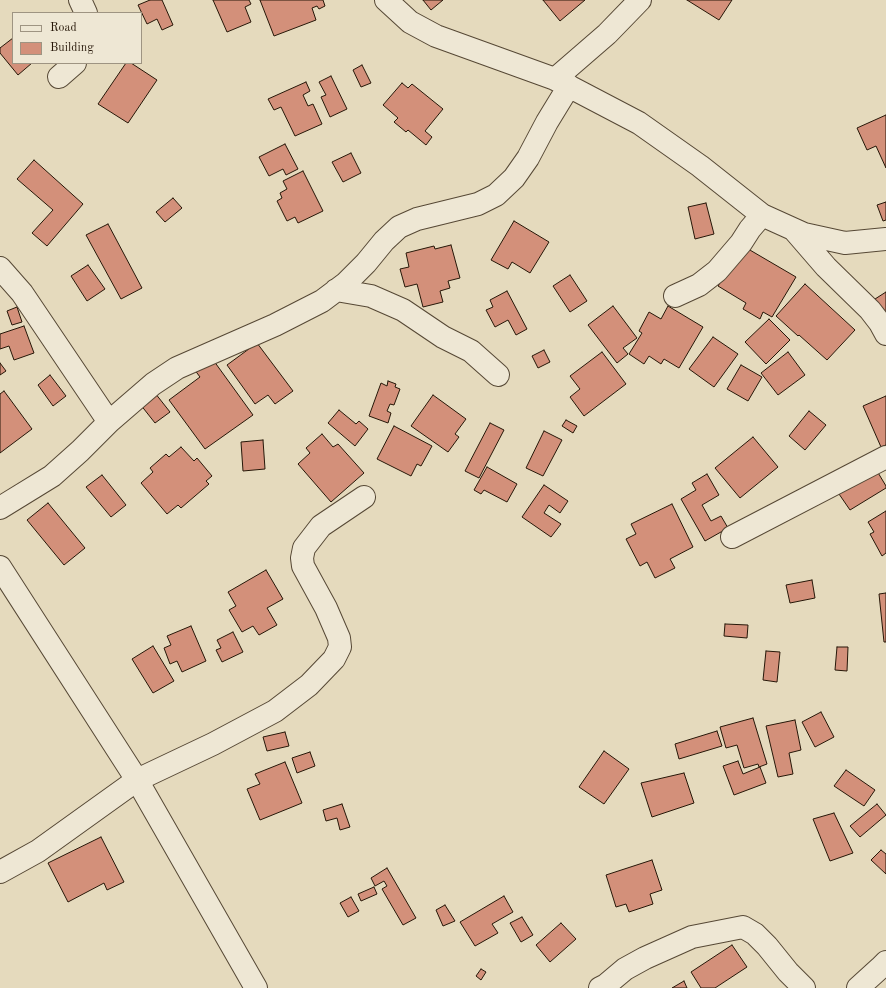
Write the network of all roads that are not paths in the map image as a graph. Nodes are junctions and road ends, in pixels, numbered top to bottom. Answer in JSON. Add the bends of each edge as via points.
{"nodes":[{"id":1,"x":80,"y":0,"type":"edge"},
{"id":2,"x":386,"y":0,"type":"edge"},
{"id":3,"x":640,"y":0,"type":"edge"},
{"id":4,"x":86,"y":12,"type":"edge"},
{"id":5,"x":74,"y":64,"type":"edge"},
{"id":6,"x":59,"y":77,"type":"dead end"},
{"id":7,"x":562,"y":83,"type":"junction"},
{"id":8,"x":762,"y":215,"type":"junction"},
{"id":9,"x":794,"y":230,"type":"junction"},
{"id":10,"x":886,"y":238,"type":"edge"},
{"id":11,"x":0,"y":268,"type":"edge"},
{"id":12,"x":336,"y":290,"type":"junction"},
{"id":13,"x":674,"y":296,"type":"dead end"},
{"id":14,"x":886,"y":334,"type":"edge"},
{"id":15,"x":498,"y":375,"type":"dead end"},
{"id":16,"x":109,"y":422,"type":"junction"},
{"id":17,"x":886,"y":456,"type":"edge"},
{"id":18,"x":364,"y":497,"type":"dead end"},
{"id":19,"x":0,"y":508,"type":"edge"},
{"id":20,"x":732,"y":537,"type":"dead end"},
{"id":21,"x":0,"y":568,"type":"edge"},
{"id":22,"x":137,"y":780,"type":"junction"},
{"id":23,"x":0,"y":872,"type":"edge"},
{"id":24,"x":886,"y":962,"type":"edge"},
{"id":25,"x":256,"y":988,"type":"edge"},
{"id":26,"x":600,"y":988,"type":"edge"},
{"id":27,"x":804,"y":988,"type":"edge"},
{"id":28,"x":858,"y":988,"type":"edge"}],
"edges":[{"from":1,"to":4,"type":"street"},
{"from":2,"to":7,"type":"street","via":[[410,22],[436,36]]},
{"from":3,"to":7,"type":"street"},
{"from":5,"to":6,"type":"street"},
{"from":7,"to":8,"type":"street","via":[[639,123],[700,166]]},
{"from":7,"to":12,"type":"street","via":[[547,122],[528,158],[514,178],[496,195],[478,204],[417,219],[399,227],[384,240],[366,263]]},
{"from":8,"to":9,"type":"street"},
{"from":8,"to":13,"type":"street","via":[[717,271],[699,285]]},
{"from":9,"to":10,"type":"street","via":[[845,243]]},
{"from":9,"to":14,"type":"street","via":[[826,267],[870,310]]},
{"from":11,"to":16,"type":"street","via":[[22,293]]},
{"from":12,"to":15,"type":"street","via":[[371,296],[403,310],[443,337],[471,351]]},
{"from":12,"to":16,"type":"street","via":[[322,301],[275,325],[177,368],[153,384]]},
{"from":16,"to":19,"type":"street","via":[[52,476]]},
{"from":17,"to":20,"type":"street"},
{"from":18,"to":22,"type":"street","via":[[321,526],[304,548],[302,558],[303,566],[339,638],[340,647],[334,659],[309,684],[275,711]]},
{"from":21,"to":22,"type":"street"},
{"from":22,"to":23,"type":"street","via":[[38,851]]},
{"from":22,"to":25,"type":"street"},
{"from":24,"to":28,"type":"street"},
{"from":26,"to":27,"type":"street","via":[[625,969],[692,937],[743,927],[755,934]]}]}
